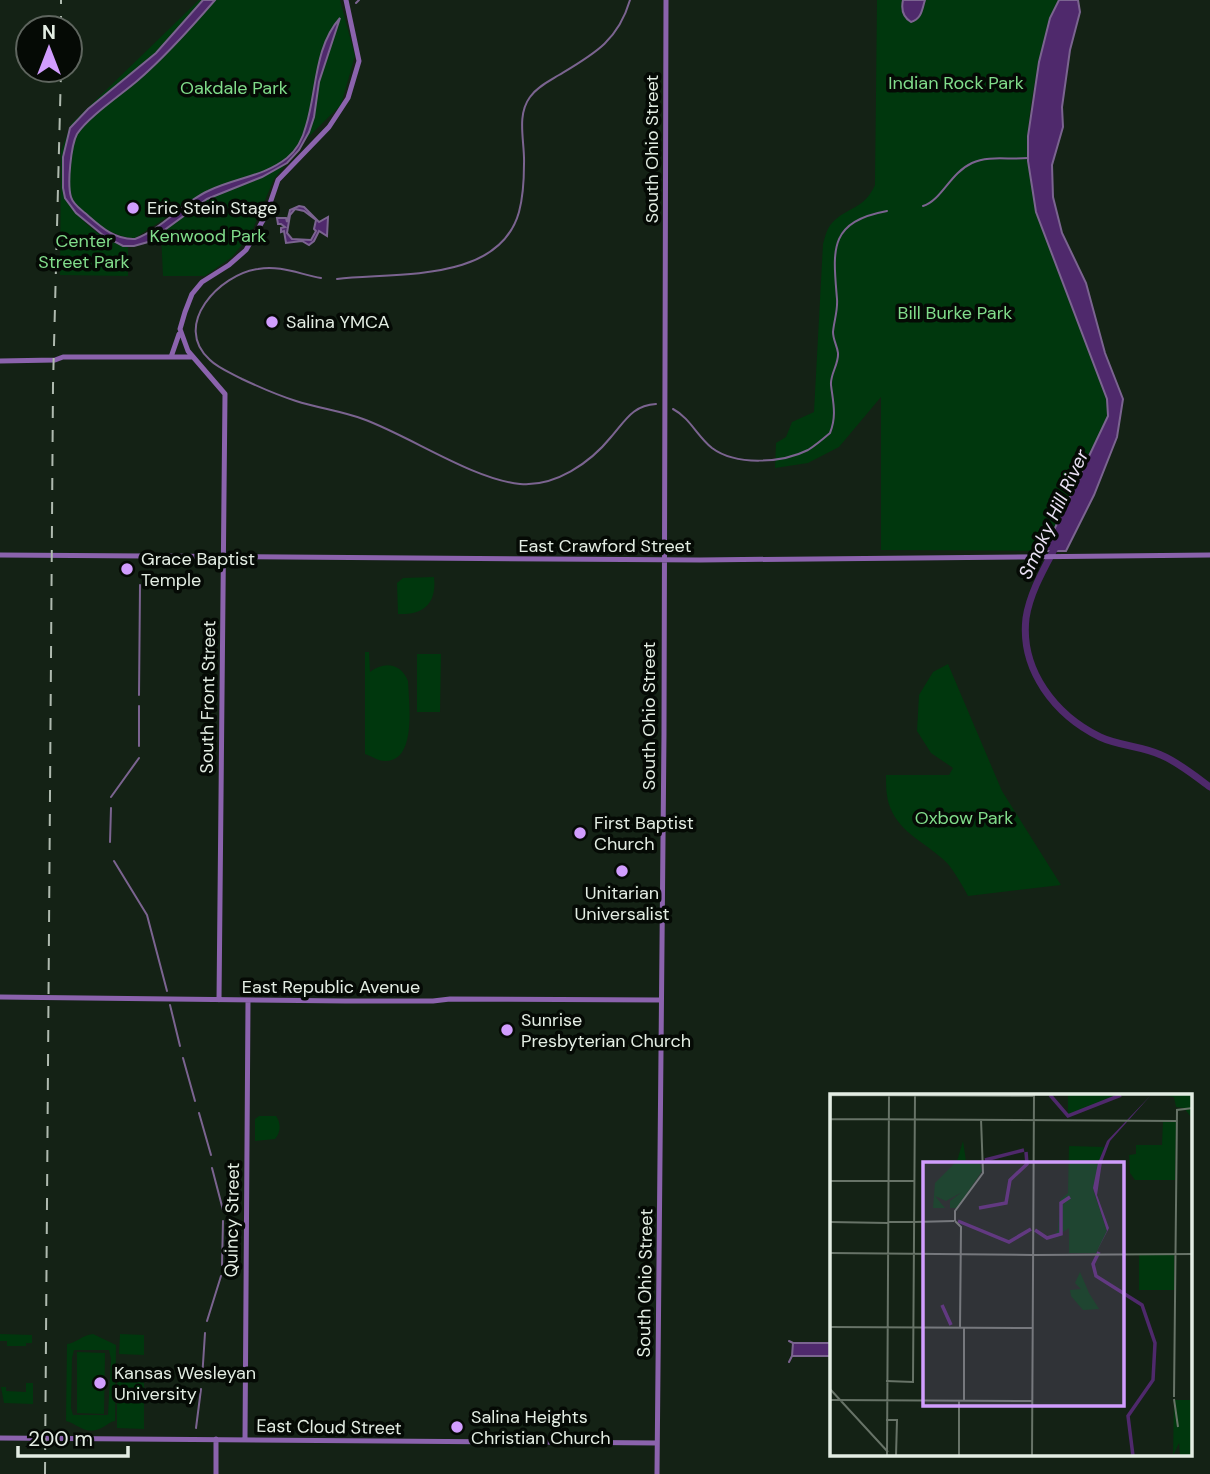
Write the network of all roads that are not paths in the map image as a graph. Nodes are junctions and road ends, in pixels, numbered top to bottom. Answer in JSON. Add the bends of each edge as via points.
{"nodes":[{"id":1,"x":346,"y":0,"type":"edge"},
{"id":2,"x":667,"y":0,"type":"edge"},
{"id":3,"x":180,"y":329,"type":"junction"},
{"id":4,"x":171,"y":357,"type":"junction"},
{"id":5,"x":191,"y":357,"type":"junction"},
{"id":6,"x":0,"y":361,"type":"edge"},
{"id":7,"x":0,"y":555,"type":"edge"},
{"id":8,"x":1210,"y":555,"type":"edge"},
{"id":9,"x":224,"y":557,"type":"junction"},
{"id":10,"x":664,"y":560,"type":"junction"},
{"id":11,"x":0,"y":997,"type":"edge"},
{"id":12,"x":219,"y":1000,"type":"junction"},
{"id":13,"x":661,"y":1000,"type":"junction"},
{"id":14,"x":248,"y":1001,"type":"junction"},
{"id":15,"x":0,"y":1438,"type":"edge"},
{"id":16,"x":216,"y":1439,"type":"junction"},
{"id":17,"x":245,"y":1439,"type":"junction"},
{"id":18,"x":657,"y":1443,"type":"junction"},
{"id":19,"x":216,"y":1474,"type":"edge"},
{"id":20,"x":657,"y":1474,"type":"edge"}],
"edges":[{"from":1,"to":3,"type":"street","via":[[359,67],[342,110],[278,180],[251,243],[192,293]]},
{"from":2,"to":10,"type":"street","name":"South Ohio Street"},
{"from":3,"to":4,"type":"street"},
{"from":3,"to":5,"type":"street"},
{"from":4,"to":5,"type":"street"},
{"from":4,"to":6,"type":"street"},
{"from":5,"to":9,"type":"street","name":"South Front Street","via":[[225,394]]},
{"from":7,"to":9,"type":"street","name":"East Crawford Street"},
{"from":8,"to":10,"type":"street","name":"East Crawford Street"},
{"from":9,"to":10,"type":"street","name":"East Crawford Street"},
{"from":9,"to":12,"type":"street","name":"South Front Street"},
{"from":10,"to":13,"type":"street","name":"South Ohio Street"},
{"from":11,"to":12,"type":"street","name":"East Republic Avenue"},
{"from":12,"to":14,"type":"street","name":"East Republic Avenue"},
{"from":13,"to":14,"type":"street","name":"East Republic Avenue"},
{"from":13,"to":18,"type":"street","name":"South Ohio Street"},
{"from":14,"to":17,"type":"street","name":"Quincy Street"},
{"from":15,"to":16,"type":"street","name":"East Cloud Street"},
{"from":16,"to":17,"type":"street","name":"East Cloud Street"},
{"from":16,"to":19,"type":"street"},
{"from":17,"to":18,"type":"street","name":"East Cloud Street"},
{"from":18,"to":20,"type":"street","name":"South Ohio Street"}]}
